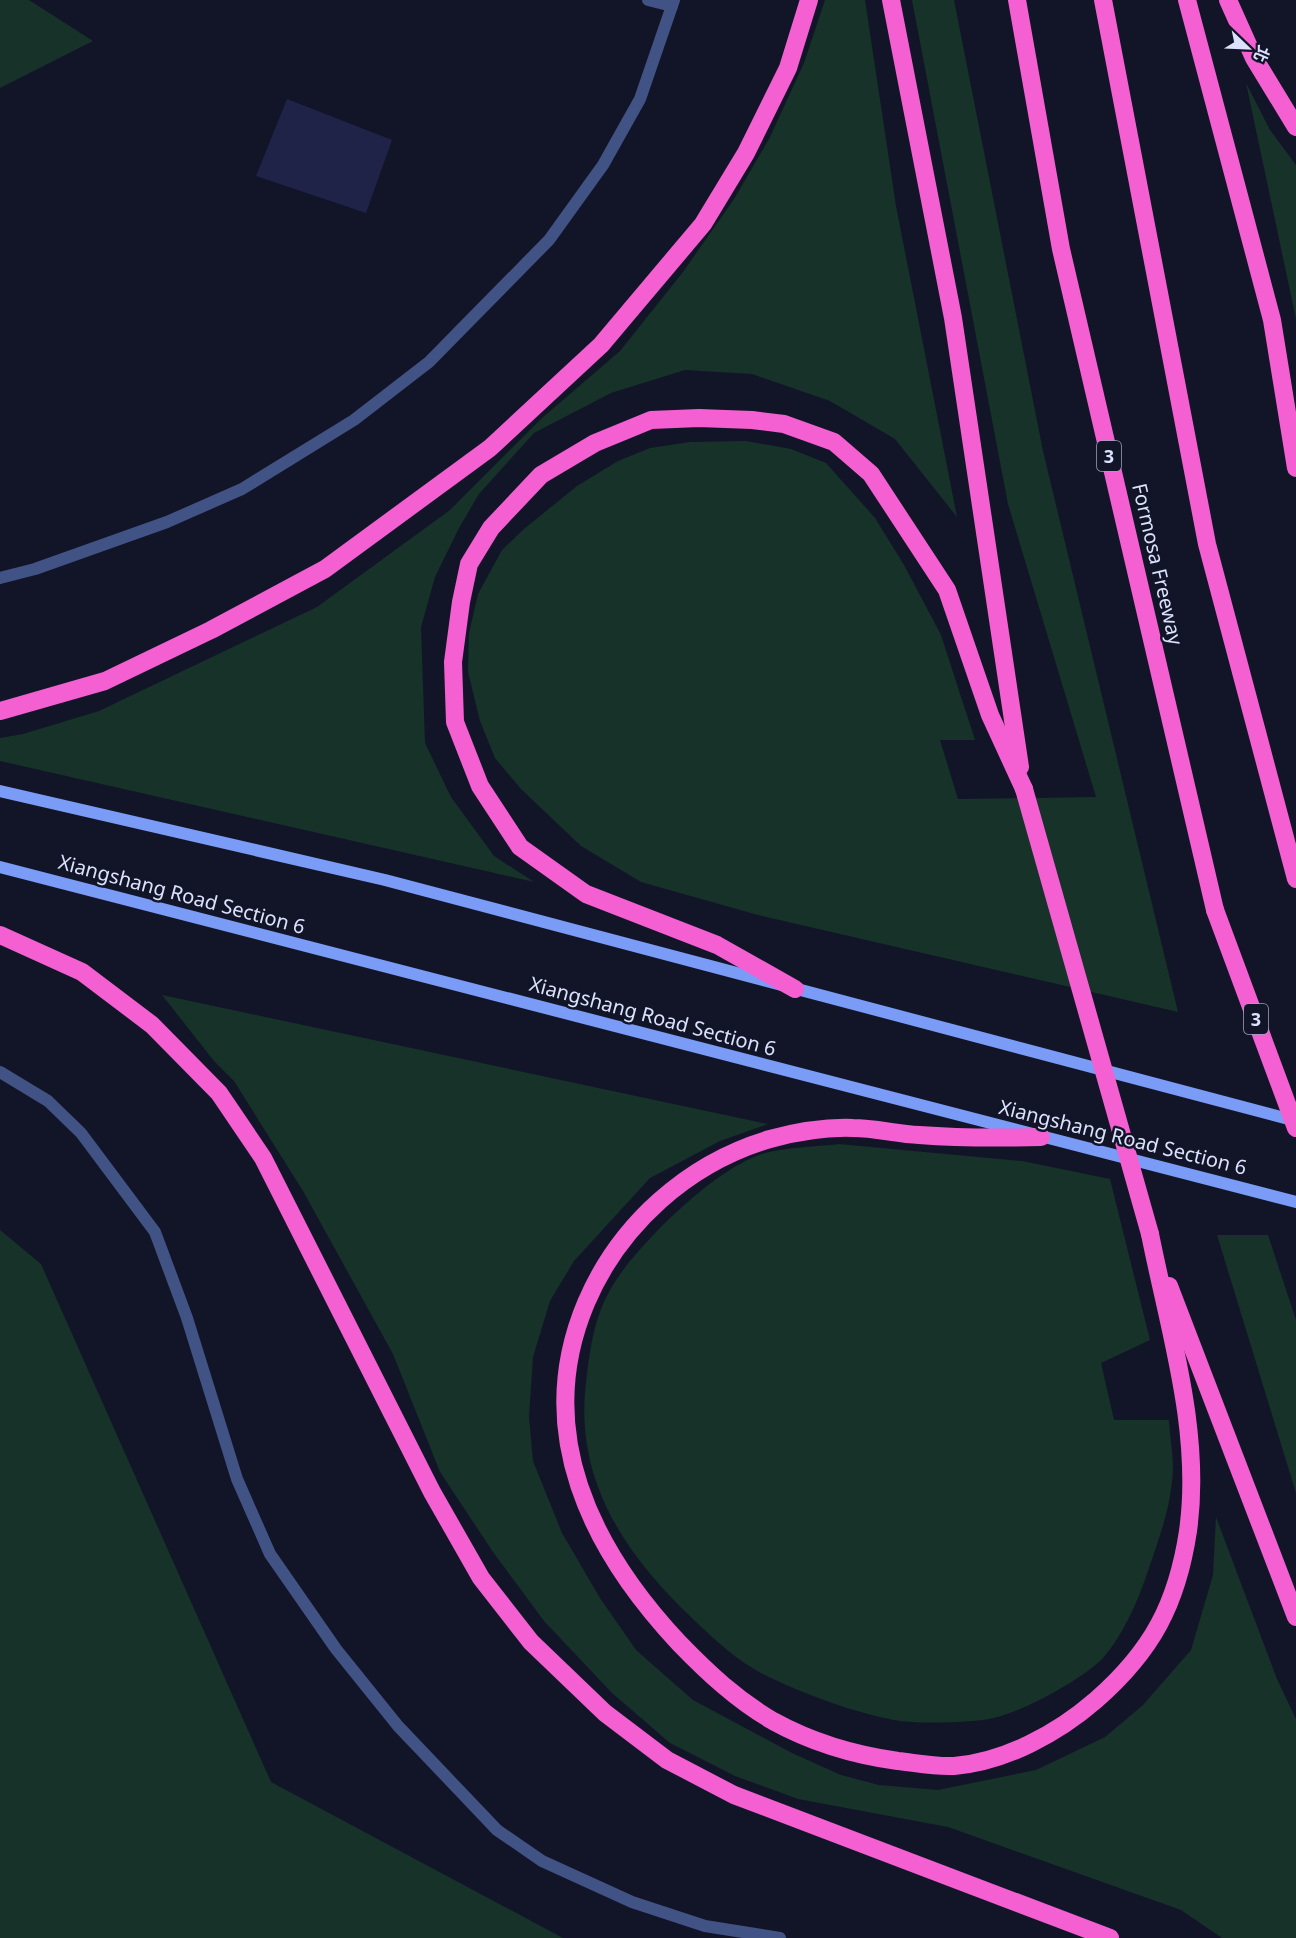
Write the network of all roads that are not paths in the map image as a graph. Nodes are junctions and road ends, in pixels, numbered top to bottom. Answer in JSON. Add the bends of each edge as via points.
{"nodes":[{"id":1,"x":648,"y":0,"type":"edge"},
{"id":2,"x":809,"y":0,"type":"edge"},
{"id":3,"x":891,"y":0,"type":"edge"},
{"id":4,"x":1017,"y":0,"type":"edge"},
{"id":5,"x":1103,"y":0,"type":"edge"},
{"id":6,"x":1187,"y":0,"type":"edge"},
{"id":7,"x":1228,"y":0,"type":"edge"},
{"id":8,"x":673,"y":3,"type":"edge"},
{"id":9,"x":1296,"y":127,"type":"edge"},
{"id":10,"x":1296,"y":468,"type":"edge"},
{"id":11,"x":0,"y":578,"type":"edge"},
{"id":12,"x":0,"y":711,"type":"edge"},
{"id":13,"x":1024,"y":789,"type":"junction"},
{"id":14,"x":0,"y":791,"type":"edge"},
{"id":15,"x":0,"y":867,"type":"edge"},
{"id":16,"x":1296,"y":879,"type":"edge"},
{"id":17,"x":0,"y":935,"type":"edge"},
{"id":18,"x":795,"y":989,"type":"junction"},
{"id":19,"x":0,"y":1072,"type":"edge"},
{"id":20,"x":1296,"y":1120,"type":"edge"},
{"id":21,"x":1296,"y":1128,"type":"edge"},
{"id":22,"x":1041,"y":1137,"type":"junction"},
{"id":23,"x":1296,"y":1202,"type":"edge"},
{"id":24,"x":1149,"y":1234,"type":"junction"},
{"id":25,"x":1296,"y":1617,"type":"edge"},
{"id":26,"x":780,"y":1938,"type":"edge"},
{"id":27,"x":1110,"y":1938,"type":"edge"}],
"edges":[{"from":1,"to":8,"type":"street"},
{"from":2,"to":12,"type":"highway","via":[[788,68],[746,153],[703,224],[601,345],[490,448],[325,569],[105,681]]},
{"from":3,"to":13,"type":"highway","via":[[953,318]]},
{"from":4,"to":21,"type":"highway","name":"Formosa Freeway","number":"3","bridge":true,"via":[[1061,249],[1215,910]]},
{"from":5,"to":16,"type":"highway","via":[[1207,543]]},
{"from":6,"to":10,"type":"highway","via":[[1272,320]]},
{"from":7,"to":9,"type":"highway","via":[[1254,58]]},
{"from":8,"to":11,"type":"street","via":[[640,99],[603,165],[549,240],[429,362],[354,420],[242,489],[167,522]]},
{"from":13,"to":18,"type":"highway","via":[[990,715],[947,590],[871,474],[834,442],[784,424],[752,420],[651,420],[595,443],[541,475],[491,528],[469,564],[465,583],[453,662],[455,722],[480,786],[520,847],[585,894],[717,945]]},
{"from":13,"to":24,"type":"highway","bridge":true},
{"from":14,"to":18,"type":"main road","via":[[385,880]]},
{"from":15,"to":22,"type":"main road","name":"Xiangshang Road Section 6"},
{"from":17,"to":27,"type":"highway","via":[[82,972],[152,1025],[219,1093],[263,1158],[432,1492],[481,1578],[531,1642],[605,1713],[667,1760],[734,1795]]},
{"from":18,"to":20,"type":"main road"},
{"from":19,"to":26,"type":"street","via":[[48,1101],[81,1133],[155,1232],[187,1318],[237,1479],[270,1554],[336,1649],[398,1726],[497,1830],[542,1861],[632,1902],[705,1926]]},
{"from":22,"to":23,"type":"main road","name":"Xiangshang Road Section 6"},
{"from":22,"to":24,"type":"highway","via":[[952,1138],[855,1128],[774,1138],[739,1150],[685,1180],[636,1224],[613,1252],[595,1282],[571,1350],[566,1386],[570,1455],[592,1522],[628,1585],[704,1670],[743,1702],[807,1738],[880,1758],[951,1767],[987,1761],[1021,1748],[1054,1731],[1113,1686],[1160,1628],[1182,1563],[1191,1489],[1185,1408]]},
{"from":24,"to":25,"type":"highway"}]}
